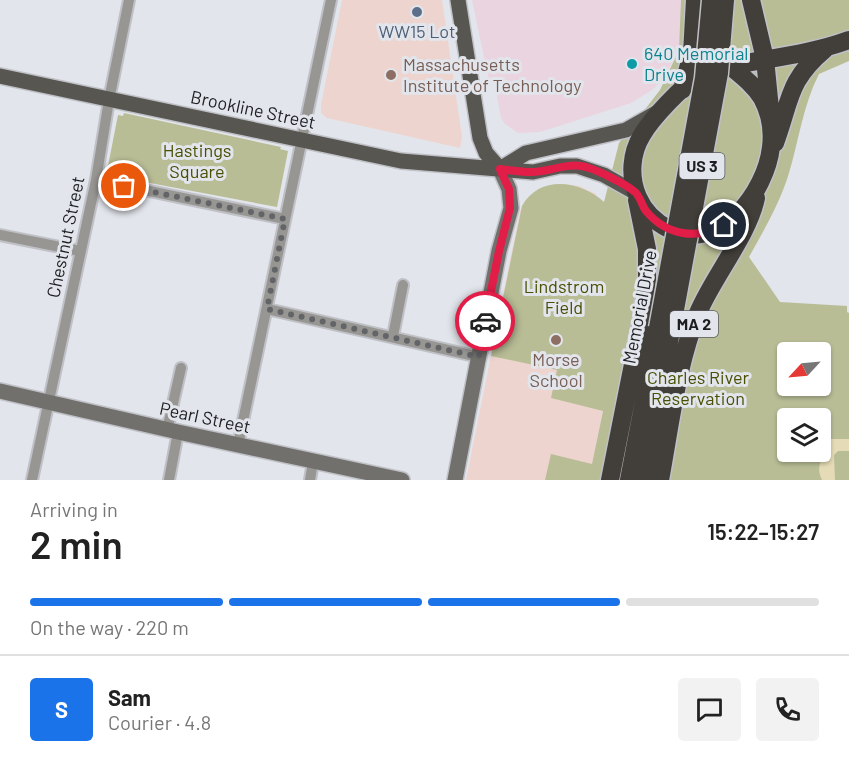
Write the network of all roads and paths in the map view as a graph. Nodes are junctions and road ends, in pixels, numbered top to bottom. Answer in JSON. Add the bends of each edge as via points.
{"nodes":[{"id":1,"x":129,"y":0,"type":"edge"},
{"id":2,"x":331,"y":0,"type":"edge"},
{"id":3,"x":458,"y":0,"type":"edge"},
{"id":4,"x":695,"y":0,"type":"edge"},
{"id":5,"x":711,"y":0,"type":"edge"},
{"id":6,"x":725,"y":0,"type":"edge"},
{"id":7,"x":751,"y":0,"type":"edge"},
{"id":8,"x":849,"y":40,"type":"edge"},
{"id":9,"x":825,"y":49,"type":"junction"},
{"id":10,"x":765,"y":59,"type":"junction"},
{"id":11,"x":730,"y":66,"type":"junction"},
{"id":12,"x":0,"y":76,"type":"edge"},
{"id":13,"x":681,"y":92,"type":"junction"},
{"id":14,"x":109,"y":100,"type":"junction"},
{"id":15,"x":663,"y":109,"type":"junction"},
{"id":16,"x":771,"y":131,"type":"junction"},
{"id":17,"x":302,"y":140,"type":"junction"},
{"id":18,"x":769,"y":158,"type":"junction"},
{"id":19,"x":500,"y":169,"type":"junction"},
{"id":20,"x":96,"y":180,"type":"junction"},
{"id":21,"x":759,"y":180,"type":"junction"},
{"id":22,"x":636,"y":193,"type":"junction"},
{"id":23,"x":285,"y":219,"type":"junction"},
{"id":24,"x":0,"y":235,"type":"edge"},
{"id":25,"x":80,"y":252,"type":"junction"},
{"id":26,"x":404,"y":285,"type":"dead end"},
{"id":27,"x":267,"y":309,"type":"junction"},
{"id":28,"x":664,"y":329,"type":"junction"},
{"id":29,"x":393,"y":336,"type":"junction"},
{"id":30,"x":479,"y":357,"type":"junction"},
{"id":31,"x":181,"y":369,"type":"dead end"},
{"id":32,"x":0,"y":391,"type":"edge"},
{"id":33,"x":48,"y":402,"type":"junction"},
{"id":34,"x":172,"y":431,"type":"junction"},
{"id":35,"x":238,"y":445,"type":"junction"},
{"id":36,"x":313,"y":462,"type":"junction"},
{"id":37,"x":32,"y":480,"type":"edge"},
{"id":38,"x":169,"y":480,"type":"edge"},
{"id":39,"x":310,"y":480,"type":"edge"},
{"id":40,"x":402,"y":480,"type":"edge"},
{"id":41,"x":455,"y":480,"type":"edge"},
{"id":42,"x":610,"y":480,"type":"edge"},
{"id":43,"x":629,"y":480,"type":"edge"},
{"id":44,"x":643,"y":480,"type":"edge"},
{"id":45,"x":660,"y":480,"type":"edge"}],
"edges":[{"from":1,"to":14,"type":"street","name":"Chestnut Street"},
{"from":2,"to":17,"type":"street"},
{"from":3,"to":19,"type":"main road","via":[[480,138],[486,153]]},
{"from":4,"to":13,"type":"highway","via":[[692,54]]},
{"from":5,"to":28,"type":"highway","name":"Memorial Drive","number":"US 3","bridge":true,"via":[[704,78]]},
{"from":6,"to":28,"type":"highway","name":"Memorial Drive","number":"US 3","bridge":true,"via":[[719,73]]},
{"from":7,"to":10,"type":"highway"},
{"from":8,"to":9,"type":"highway","number":"MA 2"},
{"from":9,"to":10,"type":"highway","number":"MA 2"},
{"from":9,"to":18,"type":"highway","number":"MA 2","via":[[804,67],[795,82]]},
{"from":10,"to":11,"type":"highway","number":"MA 2"},
{"from":10,"to":16,"type":"highway"},
{"from":11,"to":13,"type":"highway","number":"MA 2","via":[[702,74]]},
{"from":11,"to":16,"type":"highway","via":[[760,95]]},
{"from":12,"to":14,"type":"main road","name":"Brookline Street"},
{"from":13,"to":15,"type":"highway","number":"MA 2"},
{"from":14,"to":17,"type":"main road","name":"Brookline Street"},
{"from":14,"to":20,"type":"street","name":"Chestnut Street"},
{"from":15,"to":19,"type":"main road","via":[[626,130],[526,153]]},
{"from":15,"to":22,"type":"highway","number":"MA 2","via":[[636,149],[632,174]]},
{"from":16,"to":18,"type":"highway"},
{"from":17,"to":19,"type":"main road","name":"Brookline Street","via":[[401,161]]},
{"from":17,"to":23,"type":"street"},
{"from":18,"to":21,"type":"highway","number":"MA 2"},
{"from":19,"to":22,"type":"main road","name":"Brookline Street","via":[[533,172],[582,166]]},
{"from":19,"to":30,"type":"street","via":[[509,189],[510,208]]},
{"from":20,"to":23,"type":"street"},
{"from":20,"to":25,"type":"street","name":"Chestnut Street"},
{"from":21,"to":22,"type":"highway","via":[[732,220],[699,234],[682,234],[665,227],[647,212]]},
{"from":21,"to":45,"type":"highway","number":"MA 2","via":[[749,221],[711,285],[690,336]]},
{"from":22,"to":42,"type":"highway","number":"MA 2","via":[[647,249],[646,290]]},
{"from":23,"to":27,"type":"street"},
{"from":24,"to":25,"type":"street"},
{"from":25,"to":33,"type":"street","name":"Chestnut Street"},
{"from":26,"to":29,"type":"street"},
{"from":27,"to":29,"type":"street"},
{"from":27,"to":35,"type":"street"},
{"from":28,"to":43,"type":"highway","name":"Memorial Drive","number":"US 3"},
{"from":28,"to":44,"type":"highway","name":"Memorial Drive","number":"US 3"},
{"from":29,"to":30,"type":"street"},
{"from":30,"to":41,"type":"street"},
{"from":31,"to":34,"type":"street"},
{"from":32,"to":33,"type":"street","name":"Pearl Street"},
{"from":33,"to":34,"type":"street","name":"Pearl Street"},
{"from":33,"to":37,"type":"street","name":"Chestnut Street"},
{"from":34,"to":35,"type":"street","name":"Pearl Street"},
{"from":34,"to":38,"type":"street"},
{"from":35,"to":36,"type":"street","name":"Pearl Street"},
{"from":36,"to":39,"type":"street"},
{"from":36,"to":40,"type":"street","name":"Pearl Street"}]}
